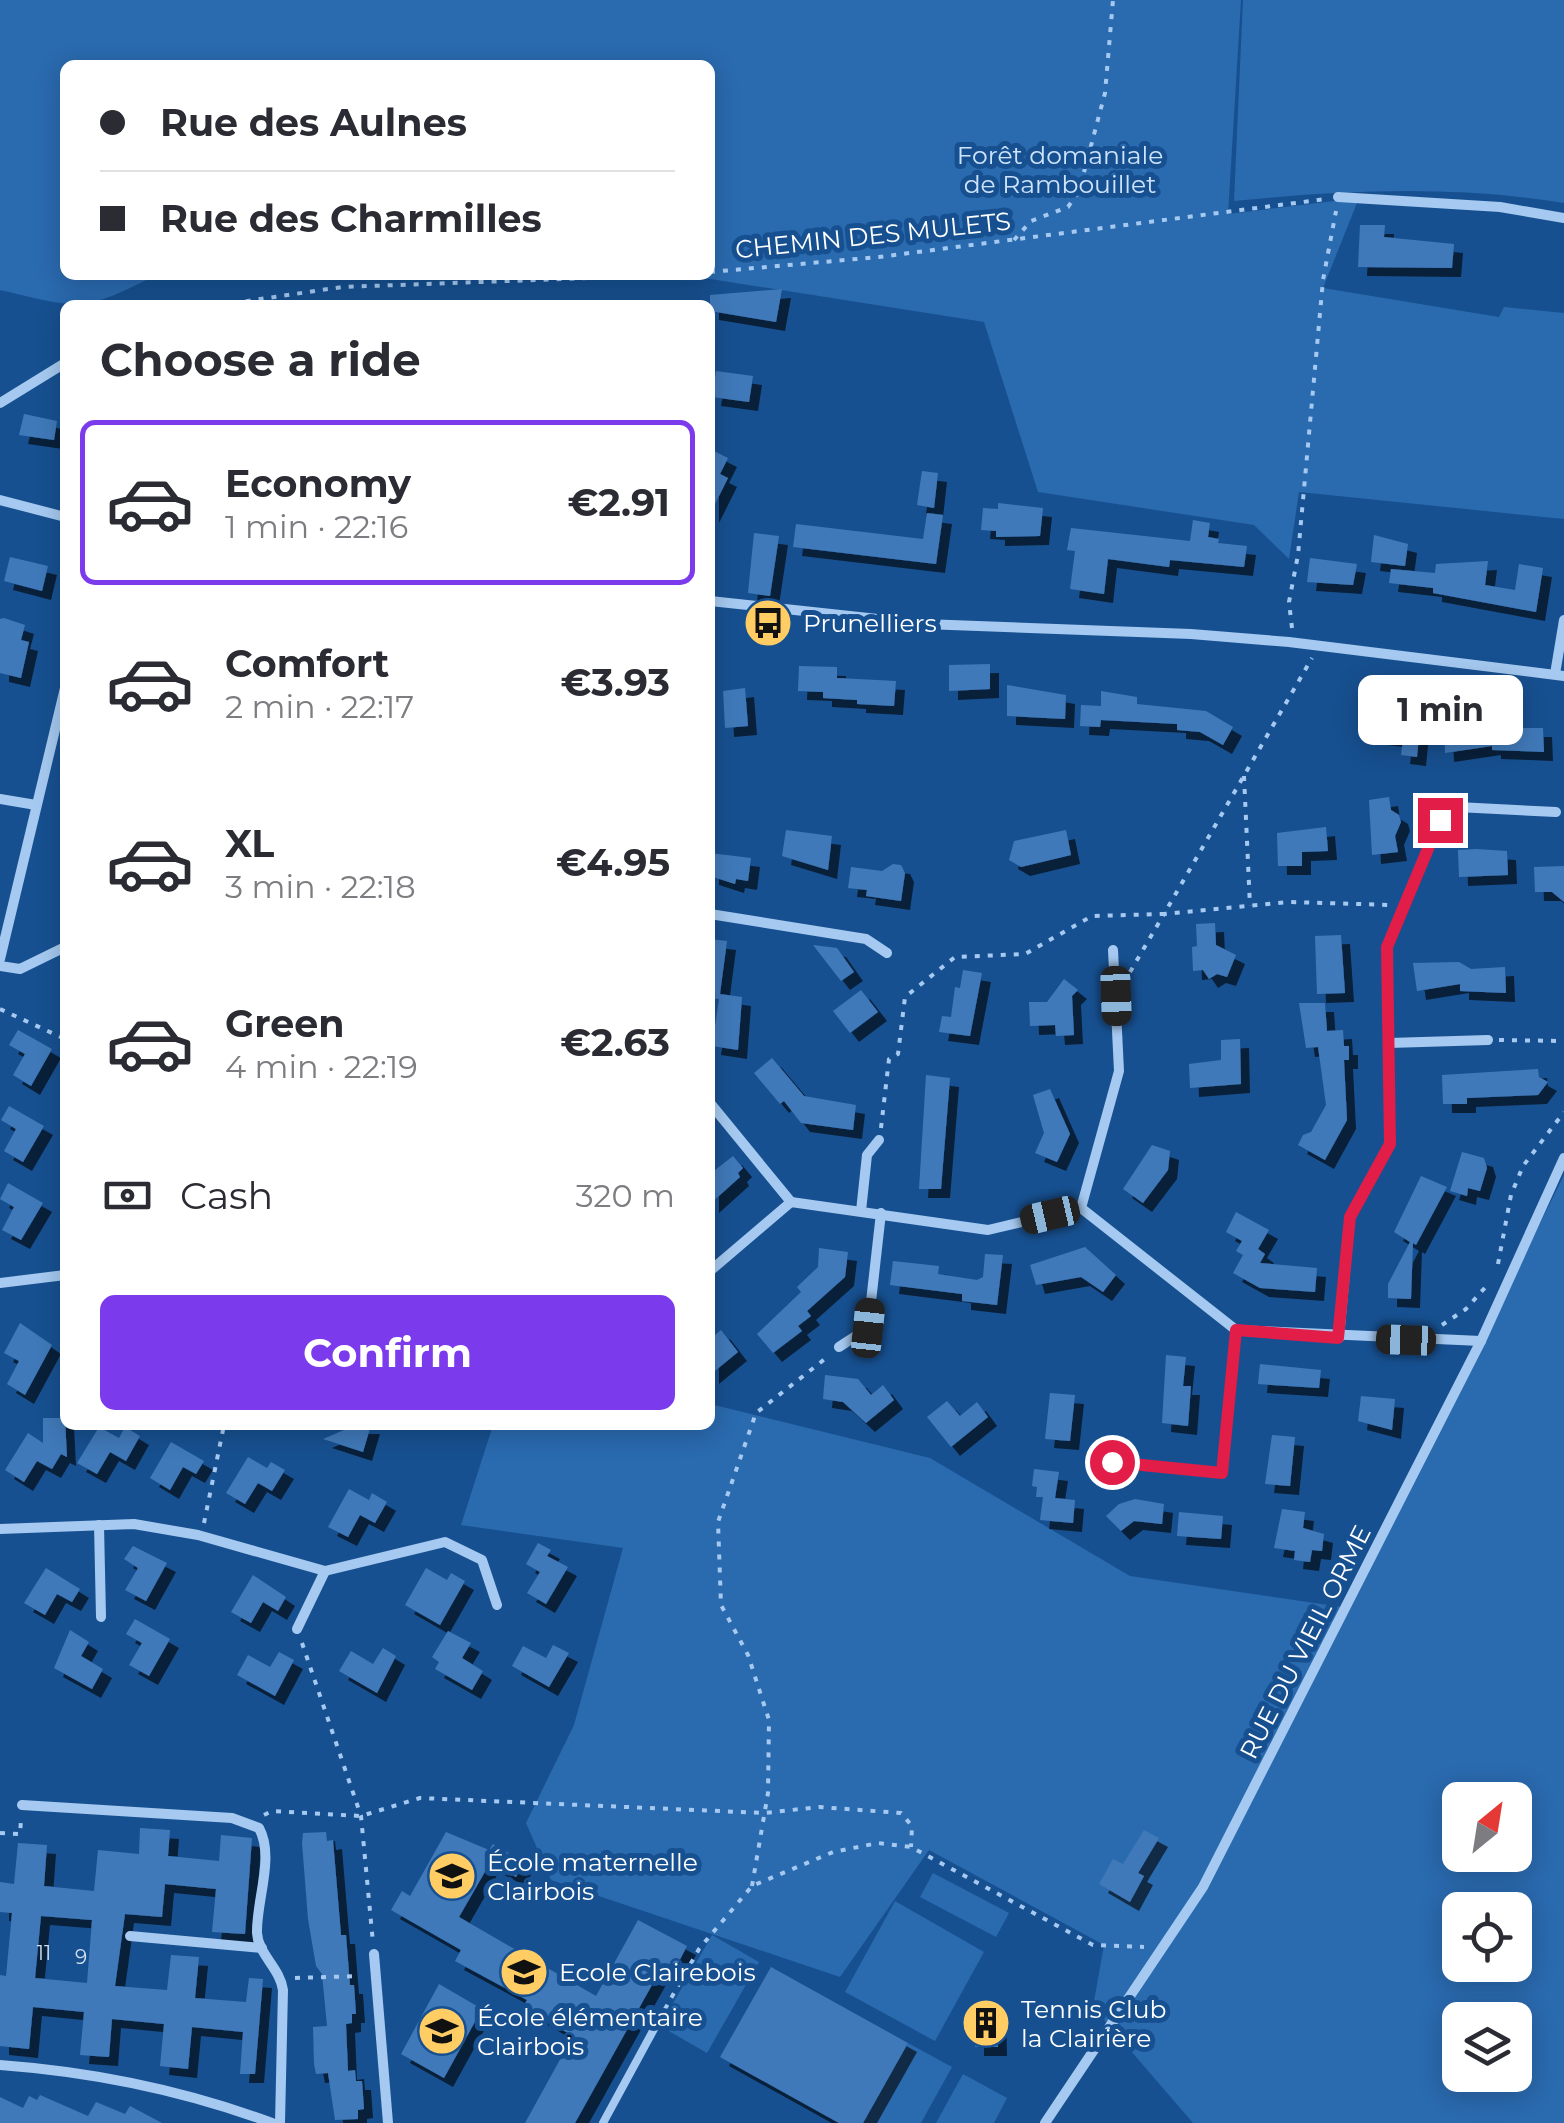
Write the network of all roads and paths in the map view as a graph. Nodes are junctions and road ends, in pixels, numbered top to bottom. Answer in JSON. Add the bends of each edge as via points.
{"nodes":[{"id":1,"x":1113,"y":0,"type":"edge"},
{"id":2,"x":1338,"y":197,"type":"junction"},
{"id":3,"x":1564,"y":218,"type":"edge"},
{"id":4,"x":1014,"y":240,"type":"junction"},
{"id":5,"x":715,"y":271,"type":"edge"},
{"id":6,"x":536,"y":280,"type":"edge"},
{"id":7,"x":254,"y":300,"type":"edge"},
{"id":8,"x":60,"y":366,"type":"edge"},
{"id":9,"x":0,"y":403,"type":"edge"},
{"id":10,"x":0,"y":500,"type":"edge"},
{"id":11,"x":60,"y":515,"type":"edge"},
{"id":12,"x":715,"y":602,"type":"edge"},
{"id":13,"x":1564,"y":620,"type":"edge"},
{"id":14,"x":1289,"y":642,"type":"junction"},
{"id":15,"x":1320,"y":645,"type":"junction"},
{"id":16,"x":1560,"y":675,"type":"edge"},
{"id":17,"x":60,"y":708,"type":"edge"},
{"id":18,"x":1244,"y":776,"type":"junction"},
{"id":19,"x":0,"y":798,"type":"edge"},
{"id":20,"x":36,"y":805,"type":"junction"},
{"id":21,"x":1556,"y":812,"type":"dead end"},
{"id":22,"x":1250,"y":906,"type":"junction"},
{"id":23,"x":1406,"y":906,"type":"junction"},
{"id":24,"x":1164,"y":914,"type":"junction"},
{"id":25,"x":715,"y":915,"type":"edge"},
{"id":26,"x":60,"y":949,"type":"edge"},
{"id":27,"x":1114,"y":950,"type":"dead end"},
{"id":28,"x":887,"y":953,"type":"dead end"},
{"id":29,"x":0,"y":962,"type":"edge"},
{"id":30,"x":1116,"y":996,"type":"junction"},
{"id":31,"x":0,"y":1009,"type":"edge"},
{"id":32,"x":60,"y":1037,"type":"edge"},
{"id":33,"x":1488,"y":1040,"type":"joint"},
{"id":34,"x":1564,"y":1041,"type":"edge"},
{"id":35,"x":1389,"y":1043,"type":"junction"},
{"id":36,"x":715,"y":1109,"type":"edge"},
{"id":37,"x":1564,"y":1112,"type":"edge"},
{"id":38,"x":879,"y":1140,"type":"joint"},
{"id":39,"x":1564,"y":1158,"type":"edge"},
{"id":40,"x":791,"y":1202,"type":"junction"},
{"id":41,"x":1080,"y":1208,"type":"junction"},
{"id":42,"x":861,"y":1210,"type":"junction"},
{"id":43,"x":881,"y":1213,"type":"junction"},
{"id":44,"x":715,"y":1266,"type":"edge"},
{"id":45,"x":1498,"y":1266,"type":"dead end"},
{"id":46,"x":60,"y":1276,"type":"edge"},
{"id":47,"x":1491,"y":1280,"type":"dead end"},
{"id":48,"x":0,"y":1283,"type":"edge"},
{"id":49,"x":1236,"y":1330,"type":"junction"},
{"id":50,"x":1338,"y":1338,"type":"junction"},
{"id":51,"x":1440,"y":1341,"type":"junction"},
{"id":52,"x":1480,"y":1341,"type":"junction"},
{"id":53,"x":839,"y":1348,"type":"joint"},
{"id":54,"x":223,"y":1430,"type":"edge"},
{"id":55,"x":1112,"y":1462,"type":"dead end"},
{"id":56,"x":99,"y":1525,"type":"junction"},
{"id":57,"x":0,"y":1529,"type":"edge"},
{"id":58,"x":201,"y":1536,"type":"junction"},
{"id":59,"x":325,"y":1571,"type":"junction"},
{"id":60,"x":497,"y":1605,"type":"dead end"},
{"id":61,"x":100,"y":1617,"type":"dead end"},
{"id":62,"x":298,"y":1629,"type":"joint"},
{"id":63,"x":22,"y":1805,"type":"joint"},
{"id":64,"x":764,"y":1813,"type":"junction"},
{"id":65,"x":361,"y":1816,"type":"junction"},
{"id":66,"x":251,"y":1822,"type":"junction"},
{"id":67,"x":0,"y":1833,"type":"edge"},
{"id":68,"x":911,"y":1847,"type":"junction"},
{"id":69,"x":752,"y":1886,"type":"junction"},
{"id":70,"x":130,"y":1936,"type":"dead end"},
{"id":71,"x":262,"y":1948,"type":"junction"},
{"id":72,"x":1163,"y":1950,"type":"junction"},
{"id":73,"x":374,"y":1954,"type":"joint"},
{"id":74,"x":375,"y":1975,"type":"junction"},
{"id":75,"x":281,"y":1979,"type":"junction"},
{"id":76,"x":660,"y":2018,"type":"joint"},
{"id":77,"x":0,"y":2065,"type":"edge"},
{"id":78,"x":272,"y":2123,"type":"edge"},
{"id":79,"x":280,"y":2123,"type":"edge"},
{"id":80,"x":388,"y":2123,"type":"edge"},
{"id":81,"x":603,"y":2123,"type":"edge"},
{"id":82,"x":1046,"y":2123,"type":"edge"}],
"edges":[{"from":1,"to":4,"type":"path","via":[[1105,93],[1080,191],[1068,207],[1031,222]]},
{"from":2,"to":3,"type":"street","via":[[1500,207]]},
{"from":2,"to":4,"type":"path","name":"CHEMIN DES MULETS"},
{"from":2,"to":14,"type":"path","via":[[1323,280]]},
{"from":4,"to":5,"type":"path","name":"CHEMIN DES MULETS"},
{"from":6,"to":7,"type":"path","via":[[342,287]]},
{"from":8,"to":9,"type":"street"},
{"from":10,"to":11,"type":"street"},
{"from":12,"to":14,"type":"street","via":[[924,624]]},
{"from":13,"to":16,"type":"street"},
{"from":14,"to":15,"type":"street"},
{"from":15,"to":16,"type":"street"},
{"from":15,"to":18,"type":"path"},
{"from":17,"to":20,"type":"street"},
{"from":18,"to":22,"type":"path"},
{"from":18,"to":24,"type":"path"},
{"from":19,"to":20,"type":"street"},
{"from":20,"to":29,"type":"street"},
{"from":21,"to":23,"type":"street","via":[[1457,807],[1440,820]]},
{"from":22,"to":23,"type":"path"},
{"from":22,"to":24,"type":"path"},
{"from":23,"to":35,"type":"street","via":[[1387,947]]},
{"from":24,"to":30,"type":"path"},
{"from":24,"to":38,"type":"path","via":[[1092,916],[1025,954],[955,957],[905,997]]},
{"from":25,"to":28,"type":"street","via":[[866,939]]},
{"from":26,"to":29,"type":"street","via":[[20,969]]},
{"from":27,"to":30,"type":"street"},
{"from":30,"to":41,"type":"street","via":[[1119,1071]]},
{"from":31,"to":32,"type":"path"},
{"from":33,"to":34,"type":"path"},
{"from":33,"to":35,"type":"street"},
{"from":35,"to":50,"type":"street","via":[[1390,1144],[1350,1217]]},
{"from":36,"to":40,"type":"street"},
{"from":37,"to":45,"type":"path","via":[[1522,1166]]},
{"from":38,"to":42,"type":"street","via":[[867,1155]]},
{"from":39,"to":52,"type":"street","name":"RUE DU VIEIL ORME"},
{"from":40,"to":42,"type":"street"},
{"from":40,"to":44,"type":"street"},
{"from":41,"to":43,"type":"street","via":[[988,1230]]},
{"from":41,"to":49,"type":"street"},
{"from":42,"to":43,"type":"street"},
{"from":43,"to":53,"type":"street","via":[[868,1328]]},
{"from":46,"to":48,"type":"street"},
{"from":47,"to":51,"type":"path","via":[[1442,1325]]},
{"from":49,"to":50,"type":"street"},
{"from":49,"to":55,"type":"street","via":[[1222,1473]]},
{"from":50,"to":51,"type":"street"},
{"from":51,"to":52,"type":"street"},
{"from":52,"to":72,"type":"street","name":"RUE DU VIEIL ORME","via":[[1203,1886]]},
{"from":53,"to":64,"type":"path","via":[[756,1413],[718,1522],[721,1605],[748,1655],[769,1720]]},
{"from":54,"to":58,"type":"path"},
{"from":56,"to":57,"type":"street"},
{"from":56,"to":58,"type":"street"},
{"from":56,"to":61,"type":"street"},
{"from":58,"to":59,"type":"street"},
{"from":59,"to":60,"type":"street","via":[[445,1542],[482,1560]]},
{"from":59,"to":62,"type":"street"},
{"from":62,"to":65,"type":"path"},
{"from":63,"to":66,"type":"street"},
{"from":63,"to":67,"type":"path","via":[[20,1834]]},
{"from":64,"to":65,"type":"path","via":[[420,1798]]},
{"from":64,"to":68,"type":"path","via":[[901,1812],[912,1826]]},
{"from":64,"to":69,"type":"path"},
{"from":65,"to":66,"type":"path","via":[[272,1811]]},
{"from":65,"to":73,"type":"path"},
{"from":66,"to":71,"type":"street","via":[[264,1838],[257,1934]]},
{"from":68,"to":69,"type":"path","via":[[878,1843],[834,1852]]},
{"from":68,"to":72,"type":"path","via":[[1093,1945]]},
{"from":69,"to":76,"type":"path","via":[[698,1949]]},
{"from":70,"to":71,"type":"street"},
{"from":71,"to":75,"type":"street"},
{"from":72,"to":82,"type":"street","name":"RUE DU VIEIL ORME"},
{"from":73,"to":74,"type":"street"},
{"from":74,"to":75,"type":"path"},
{"from":74,"to":80,"type":"street"},
{"from":75,"to":79,"type":"street"},
{"from":76,"to":81,"type":"lane"},
{"from":77,"to":78,"type":"street","via":[[164,2088]]}]}
